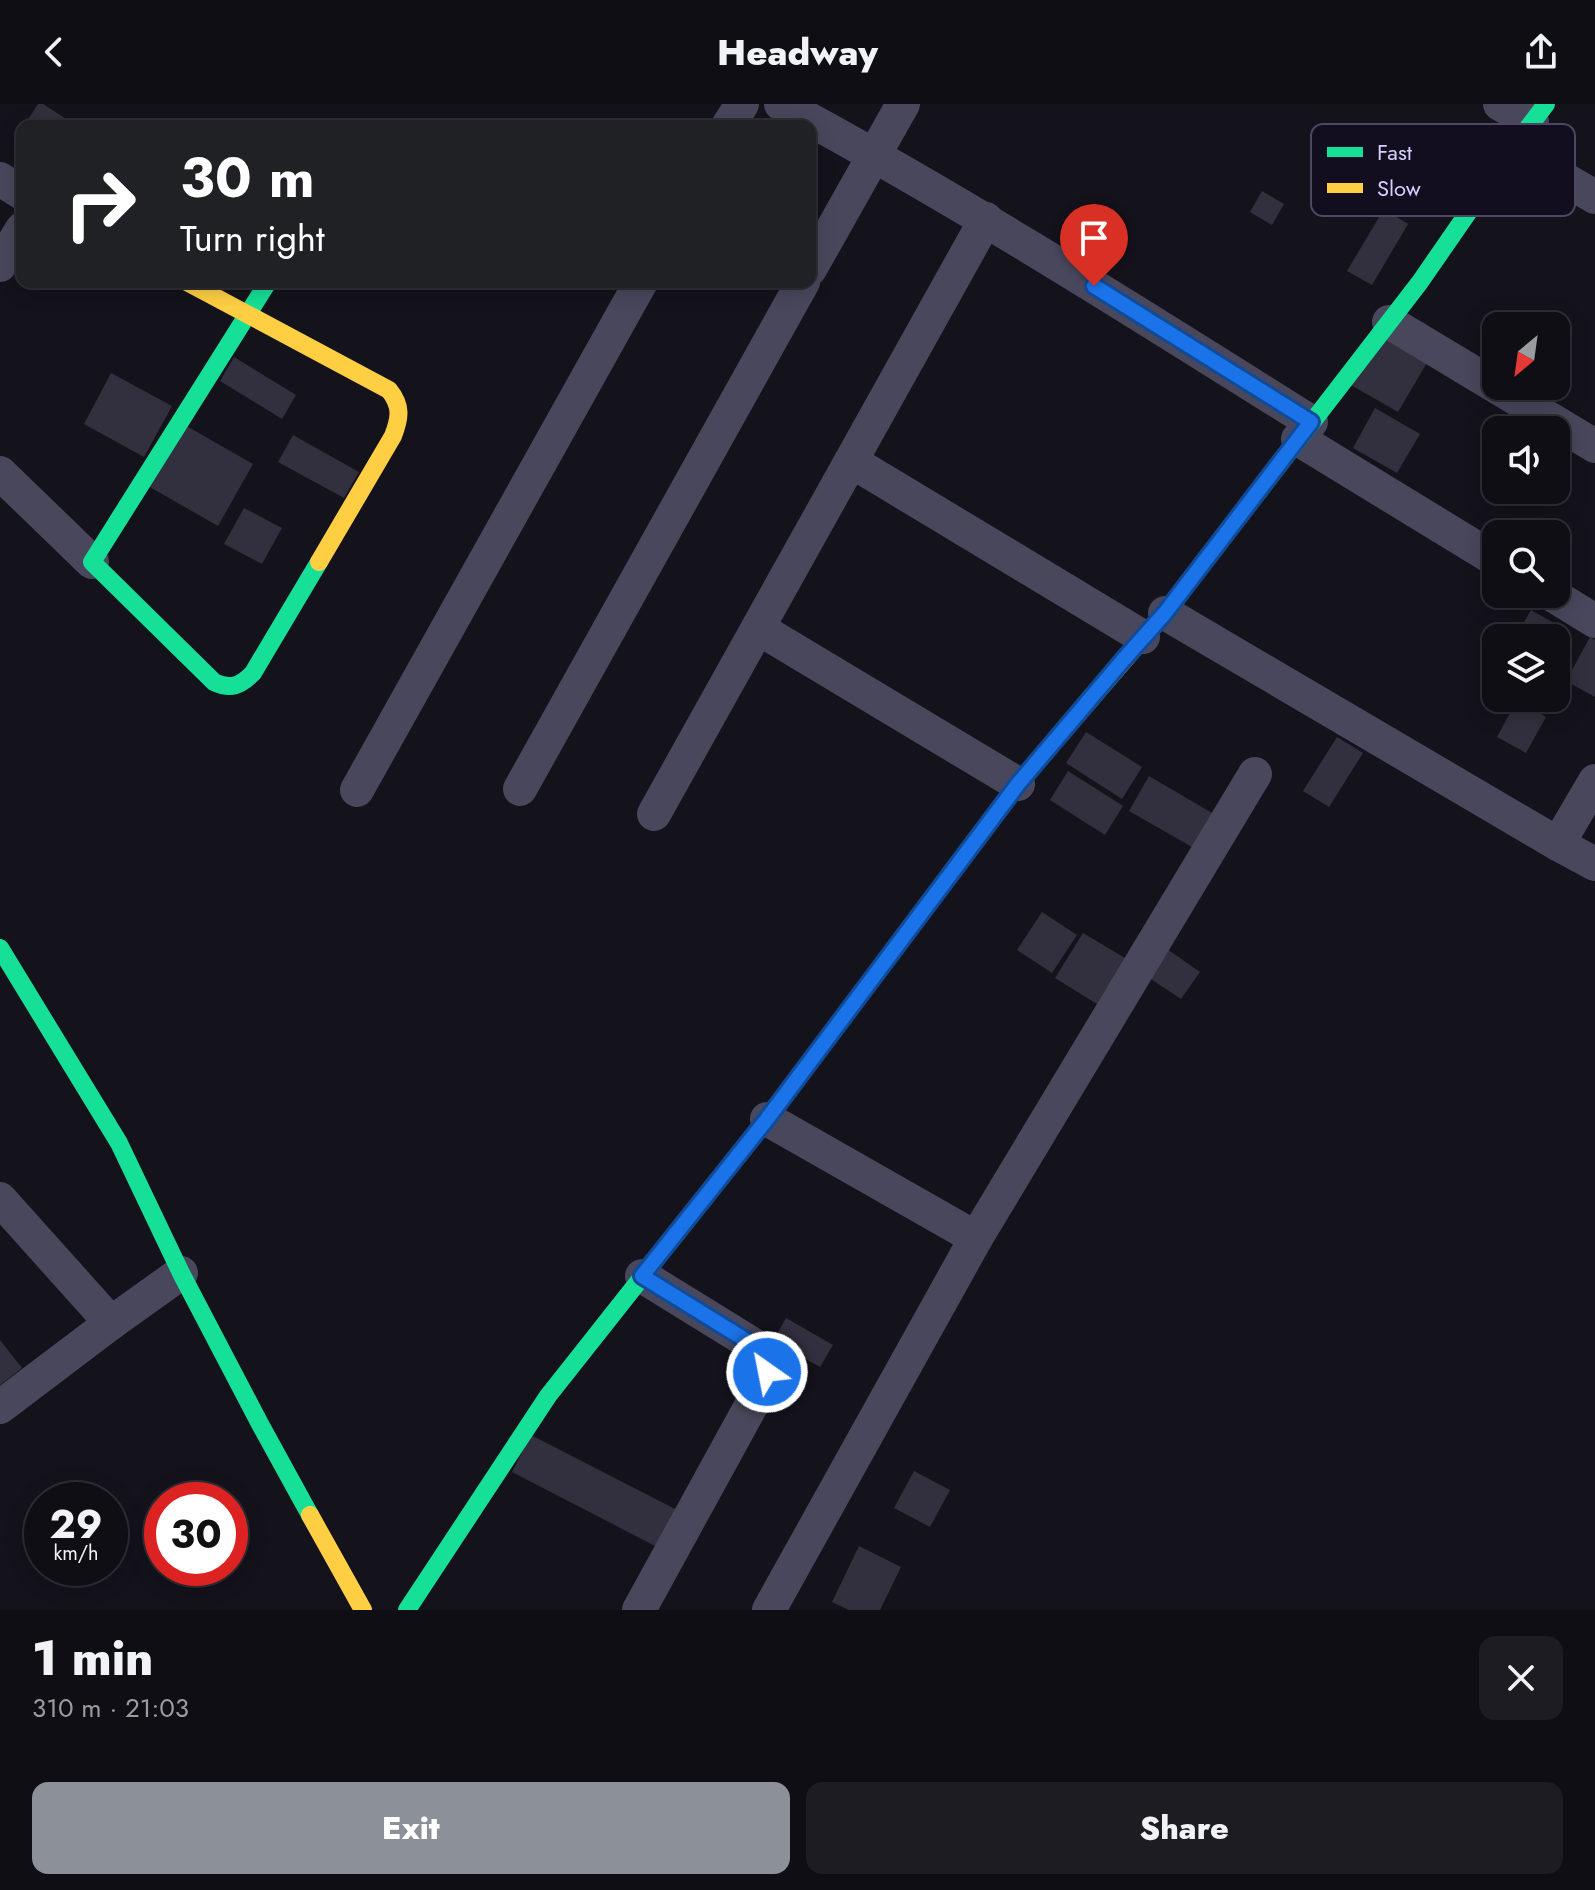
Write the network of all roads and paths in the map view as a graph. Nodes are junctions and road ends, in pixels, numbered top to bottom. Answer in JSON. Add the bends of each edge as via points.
{"nodes":[{"id":1,"x":781,"y":104,"type":"edge"},
{"id":2,"x":903,"y":104,"type":"edge"},
{"id":3,"x":1500,"y":104,"type":"edge"},
{"id":4,"x":811,"y":120,"type":"edge"},
{"id":5,"x":816,"y":123,"type":"edge"},
{"id":6,"x":1529,"y":124,"type":"edge"},
{"id":7,"x":874,"y":154,"type":"junction"},
{"id":8,"x":1575,"y":175,"type":"edge"},
{"id":9,"x":1595,"y":197,"type":"edge"},
{"id":10,"x":1466,"y":216,"type":"edge"},
{"id":11,"x":986,"y":219,"type":"junction"},
{"id":12,"x":16,"y":239,"type":"edge"},
{"id":13,"x":816,"y":258,"type":"edge"},
{"id":14,"x":0,"y":265,"type":"edge"},
{"id":15,"x":198,"y":288,"type":"edge"},
{"id":16,"x":264,"y":288,"type":"edge"},
{"id":17,"x":638,"y":288,"type":"edge"},
{"id":18,"x":800,"y":288,"type":"edge"},
{"id":19,"x":248,"y":315,"type":"junction"},
{"id":20,"x":1389,"y":322,"type":"junction"},
{"id":21,"x":1305,"y":430,"type":"junction"},
{"id":22,"x":1595,"y":446,"type":"edge"},
{"id":23,"x":851,"y":461,"type":"junction"},
{"id":24,"x":0,"y":473,"type":"edge"},
{"id":25,"x":1482,"y":550,"type":"edge"},
{"id":26,"x":92,"y":562,"type":"junction"},
{"id":27,"x":1570,"y":606,"type":"edge"},
{"id":28,"x":1595,"y":621,"type":"edge"},
{"id":29,"x":1154,"y":625,"type":"junction"},
{"id":30,"x":758,"y":628,"type":"junction"},
{"id":31,"x":1255,"y":774,"type":"dead end"},
{"id":32,"x":1595,"y":781,"type":"edge"},
{"id":33,"x":1018,"y":784,"type":"junction"},
{"id":34,"x":520,"y":789,"type":"dead end"},
{"id":35,"x":357,"y":790,"type":"dead end"},
{"id":36,"x":654,"y":814,"type":"dead end"},
{"id":37,"x":1558,"y":844,"type":"junction"},
{"id":38,"x":1595,"y":864,"type":"edge"},
{"id":39,"x":0,"y":948,"type":"edge"},
{"id":40,"x":767,"y":1119,"type":"junction"},
{"id":41,"x":0,"y":1199,"type":"edge"},
{"id":42,"x":976,"y":1238,"type":"junction"},
{"id":43,"x":181,"y":1273,"type":"junction"},
{"id":44,"x":642,"y":1276,"type":"junction"},
{"id":45,"x":111,"y":1323,"type":"junction"},
{"id":46,"x":0,"y":1407,"type":"edge"},
{"id":47,"x":363,"y":1610,"type":"edge"},
{"id":48,"x":407,"y":1610,"type":"edge"},
{"id":49,"x":639,"y":1610,"type":"edge"},
{"id":50,"x":769,"y":1610,"type":"edge"}],
"edges":[{"from":1,"to":4,"type":"street"},
{"from":2,"to":7,"type":"street"},
{"from":3,"to":6,"type":"street"},
{"from":5,"to":7,"type":"street"},
{"from":7,"to":11,"type":"street"},
{"from":7,"to":13,"type":"street"},
{"from":8,"to":9,"type":"street"},
{"from":10,"to":20,"type":"street"},
{"from":11,"to":21,"type":"street"},
{"from":11,"to":23,"type":"street"},
{"from":12,"to":14,"type":"street"},
{"from":15,"to":19,"type":"street"},
{"from":16,"to":19,"type":"street"},
{"from":17,"to":35,"type":"street"},
{"from":18,"to":34,"type":"street"},
{"from":19,"to":26,"type":"street"},
{"from":19,"to":26,"type":"street","via":[[389,390],[399,410],[396,428],[374,469],[253,673],[233,687],[214,682]]},
{"from":20,"to":21,"type":"street"},
{"from":20,"to":22,"type":"street"},
{"from":21,"to":25,"type":"street"},
{"from":21,"to":29,"type":"street"},
{"from":23,"to":29,"type":"street"},
{"from":23,"to":30,"type":"street"},
{"from":24,"to":26,"type":"street"},
{"from":27,"to":28,"type":"street"},
{"from":29,"to":33,"type":"street"},
{"from":29,"to":37,"type":"street"},
{"from":30,"to":33,"type":"street"},
{"from":30,"to":36,"type":"street"},
{"from":31,"to":42,"type":"street"},
{"from":32,"to":37,"type":"street"},
{"from":33,"to":40,"type":"street"},
{"from":37,"to":38,"type":"street"},
{"from":39,"to":43,"type":"street","via":[[119,1143]]},
{"from":40,"to":42,"type":"street"},
{"from":40,"to":44,"type":"street"},
{"from":41,"to":45,"type":"street"},
{"from":42,"to":50,"type":"street"},
{"from":43,"to":45,"type":"street"},
{"from":43,"to":47,"type":"street"},
{"from":44,"to":48,"type":"street","via":[[548,1396]]},
{"from":44,"to":49,"type":"street","via":[[752,1344],[768,1362],[763,1384]]},
{"from":45,"to":46,"type":"street"}]}
